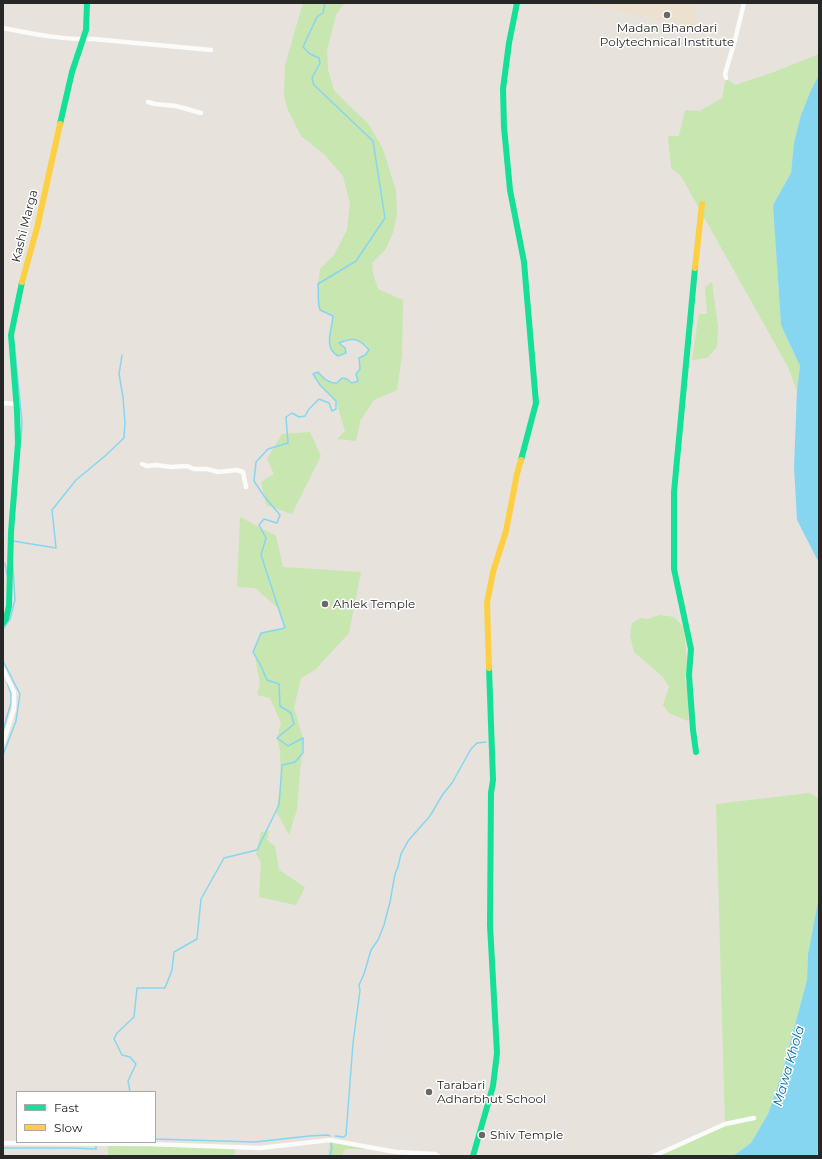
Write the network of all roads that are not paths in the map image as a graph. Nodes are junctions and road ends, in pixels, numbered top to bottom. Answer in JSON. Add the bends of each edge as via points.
{"nodes":[{"id":1,"x":87,"y":3,"type":"edge"},
{"id":2,"x":516,"y":3,"type":"edge"},
{"id":3,"x":744,"y":3,"type":"edge"},
{"id":4,"x":3,"y":28,"type":"edge"},
{"id":5,"x":83,"y":40,"type":"junction"},
{"id":6,"x":211,"y":50,"type":"dead end"},
{"id":7,"x":726,"y":78,"type":"dead end"},
{"id":8,"x":148,"y":102,"type":"dead end"},
{"id":9,"x":201,"y":113,"type":"dead end"},
{"id":10,"x":702,"y":204,"type":"dead end"},
{"id":11,"x":3,"y":403,"type":"edge"},
{"id":12,"x":17,"y":404,"type":"junction"},
{"id":13,"x":142,"y":464,"type":"dead end"},
{"id":14,"x":246,"y":487,"type":"dead end"},
{"id":15,"x":3,"y":623,"type":"edge"},
{"id":16,"x":3,"y":669,"type":"edge"},
{"id":17,"x":3,"y":743,"type":"edge"},
{"id":18,"x":696,"y":752,"type":"dead end"},
{"id":19,"x":754,"y":1118,"type":"dead end"},
{"id":20,"x":3,"y":1143,"type":"edge"},
{"id":21,"x":438,"y":1156,"type":"edge"},
{"id":22,"x":473,"y":1156,"type":"edge"},
{"id":23,"x":654,"y":1156,"type":"edge"}],
"edges":[{"from":1,"to":5,"type":"street","name":"Kashi Marga"},
{"from":2,"to":22,"type":"street","via":[[503,89],[504,127],[510,190],[524,262],[536,403],[487,603],[493,781],[490,925],[497,1053],[493,1086]]},
{"from":3,"to":7,"type":"street"},
{"from":4,"to":5,"type":"street"},
{"from":5,"to":6,"type":"street"},
{"from":5,"to":12,"type":"street","name":"Kashi Marga","via":[[72,72],[11,335]]},
{"from":8,"to":9,"type":"street"},
{"from":10,"to":18,"type":"street","via":[[674,492],[674,569],[691,649],[689,675]]},
{"from":11,"to":12,"type":"street"},
{"from":12,"to":15,"type":"street","name":"Kashi Marga","via":[[18,443],[11,532],[9,606]]},
{"from":13,"to":14,"type":"street","via":[[187,466],[194,470],[207,469],[218,472],[237,470],[243,472]]},
{"from":16,"to":17,"type":"street","via":[[14,692],[14,709]]},
{"from":19,"to":23,"type":"street","via":[[725,1124]]},
{"from":20,"to":21,"type":"street","via":[[260,1148],[330,1140],[396,1152]]}]}
